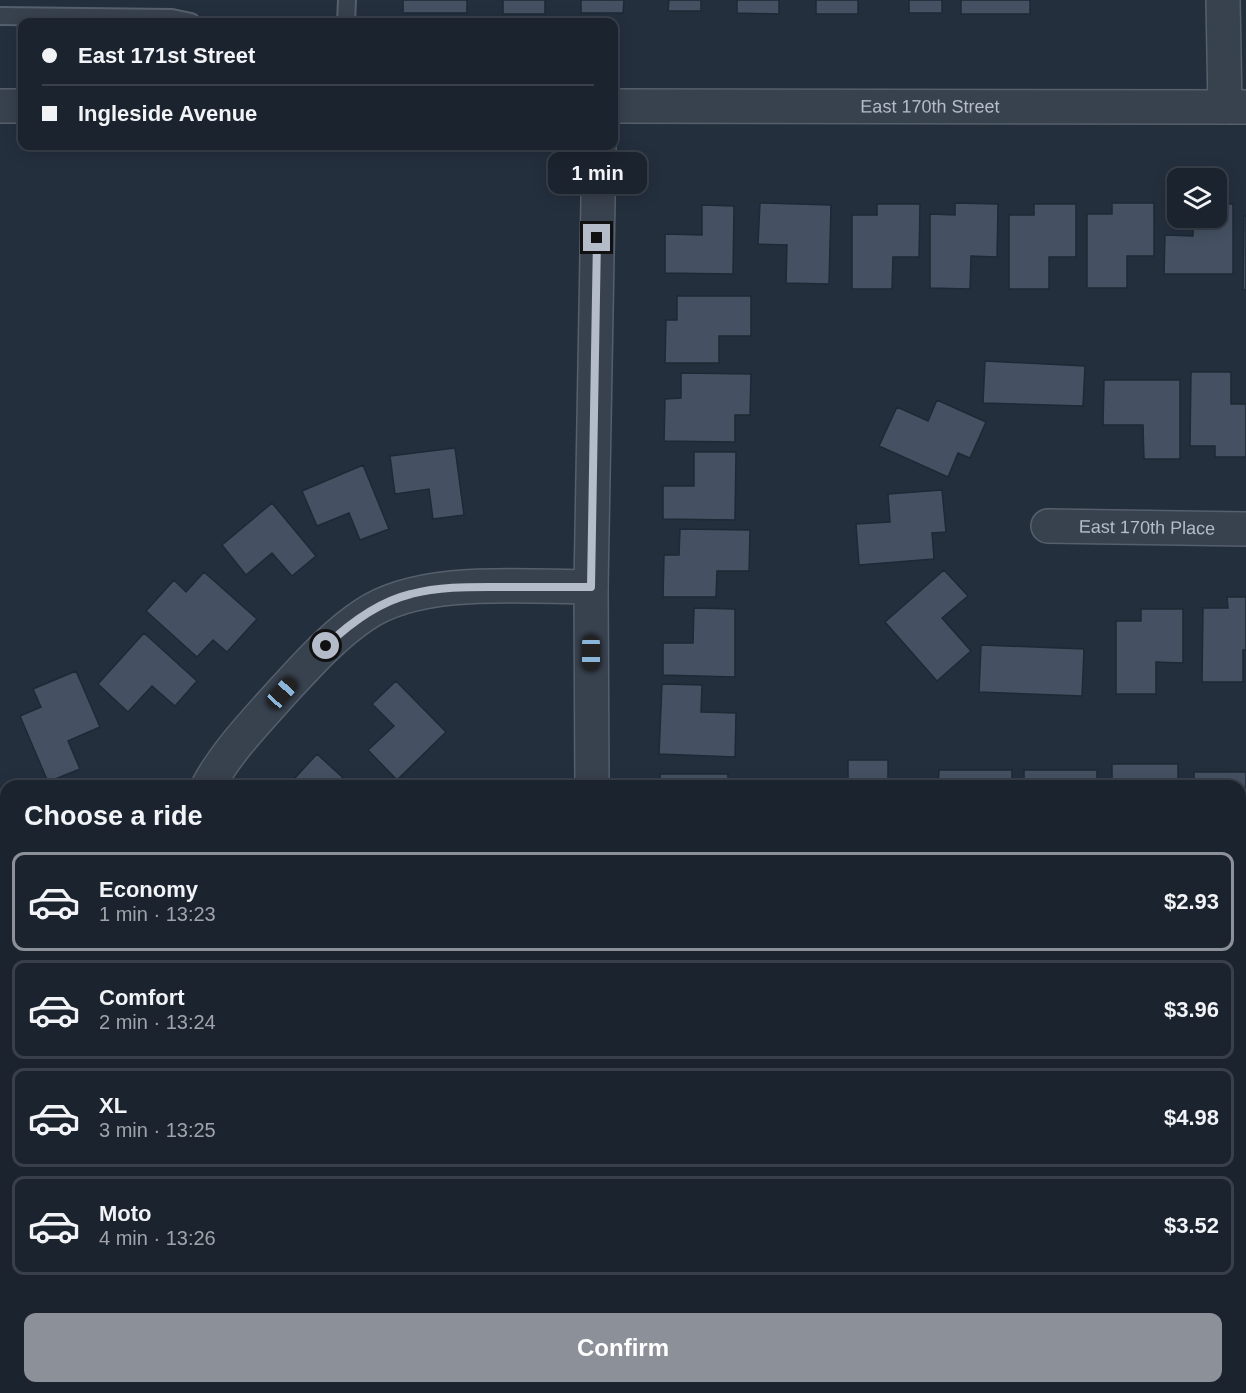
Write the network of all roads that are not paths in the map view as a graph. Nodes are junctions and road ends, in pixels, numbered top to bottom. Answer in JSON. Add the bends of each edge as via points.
{"nodes":[{"id":1,"x":347,"y":0,"type":"edge"},
{"id":2,"x":1223,"y":0,"type":"edge"},
{"id":3,"x":0,"y":16,"type":"edge"},
{"id":4,"x":171,"y":18,"type":"edge"},
{"id":5,"x":346,"y":18,"type":"edge"},
{"id":6,"x":0,"y":106,"type":"edge"},
{"id":7,"x":18,"y":106,"type":"edge"},
{"id":8,"x":618,"y":106,"type":"edge"},
{"id":9,"x":1236,"y":107,"type":"edge"},
{"id":10,"x":599,"y":150,"type":"edge"},
{"id":11,"x":1048,"y":526,"type":"dead end"},
{"id":12,"x":1246,"y":529,"type":"edge"},
{"id":13,"x":591,"y":587,"type":"junction"},
{"id":14,"x":212,"y":780,"type":"edge"},
{"id":15,"x":592,"y":780,"type":"edge"}],
"edges":[{"from":1,"to":5,"type":"lane"},
{"from":2,"to":9,"type":"street"},
{"from":3,"to":4,"type":"lane"},
{"from":6,"to":7,"type":"street"},
{"from":8,"to":9,"type":"street","name":"East 170th Street"},
{"from":10,"to":13,"type":"street"},
{"from":11,"to":12,"type":"street","name":"East 170th Place"},
{"from":13,"to":14,"type":"street","via":[[440,589],[410,594],[366,613],[342,630],[287,687]]},
{"from":13,"to":15,"type":"street"}]}
